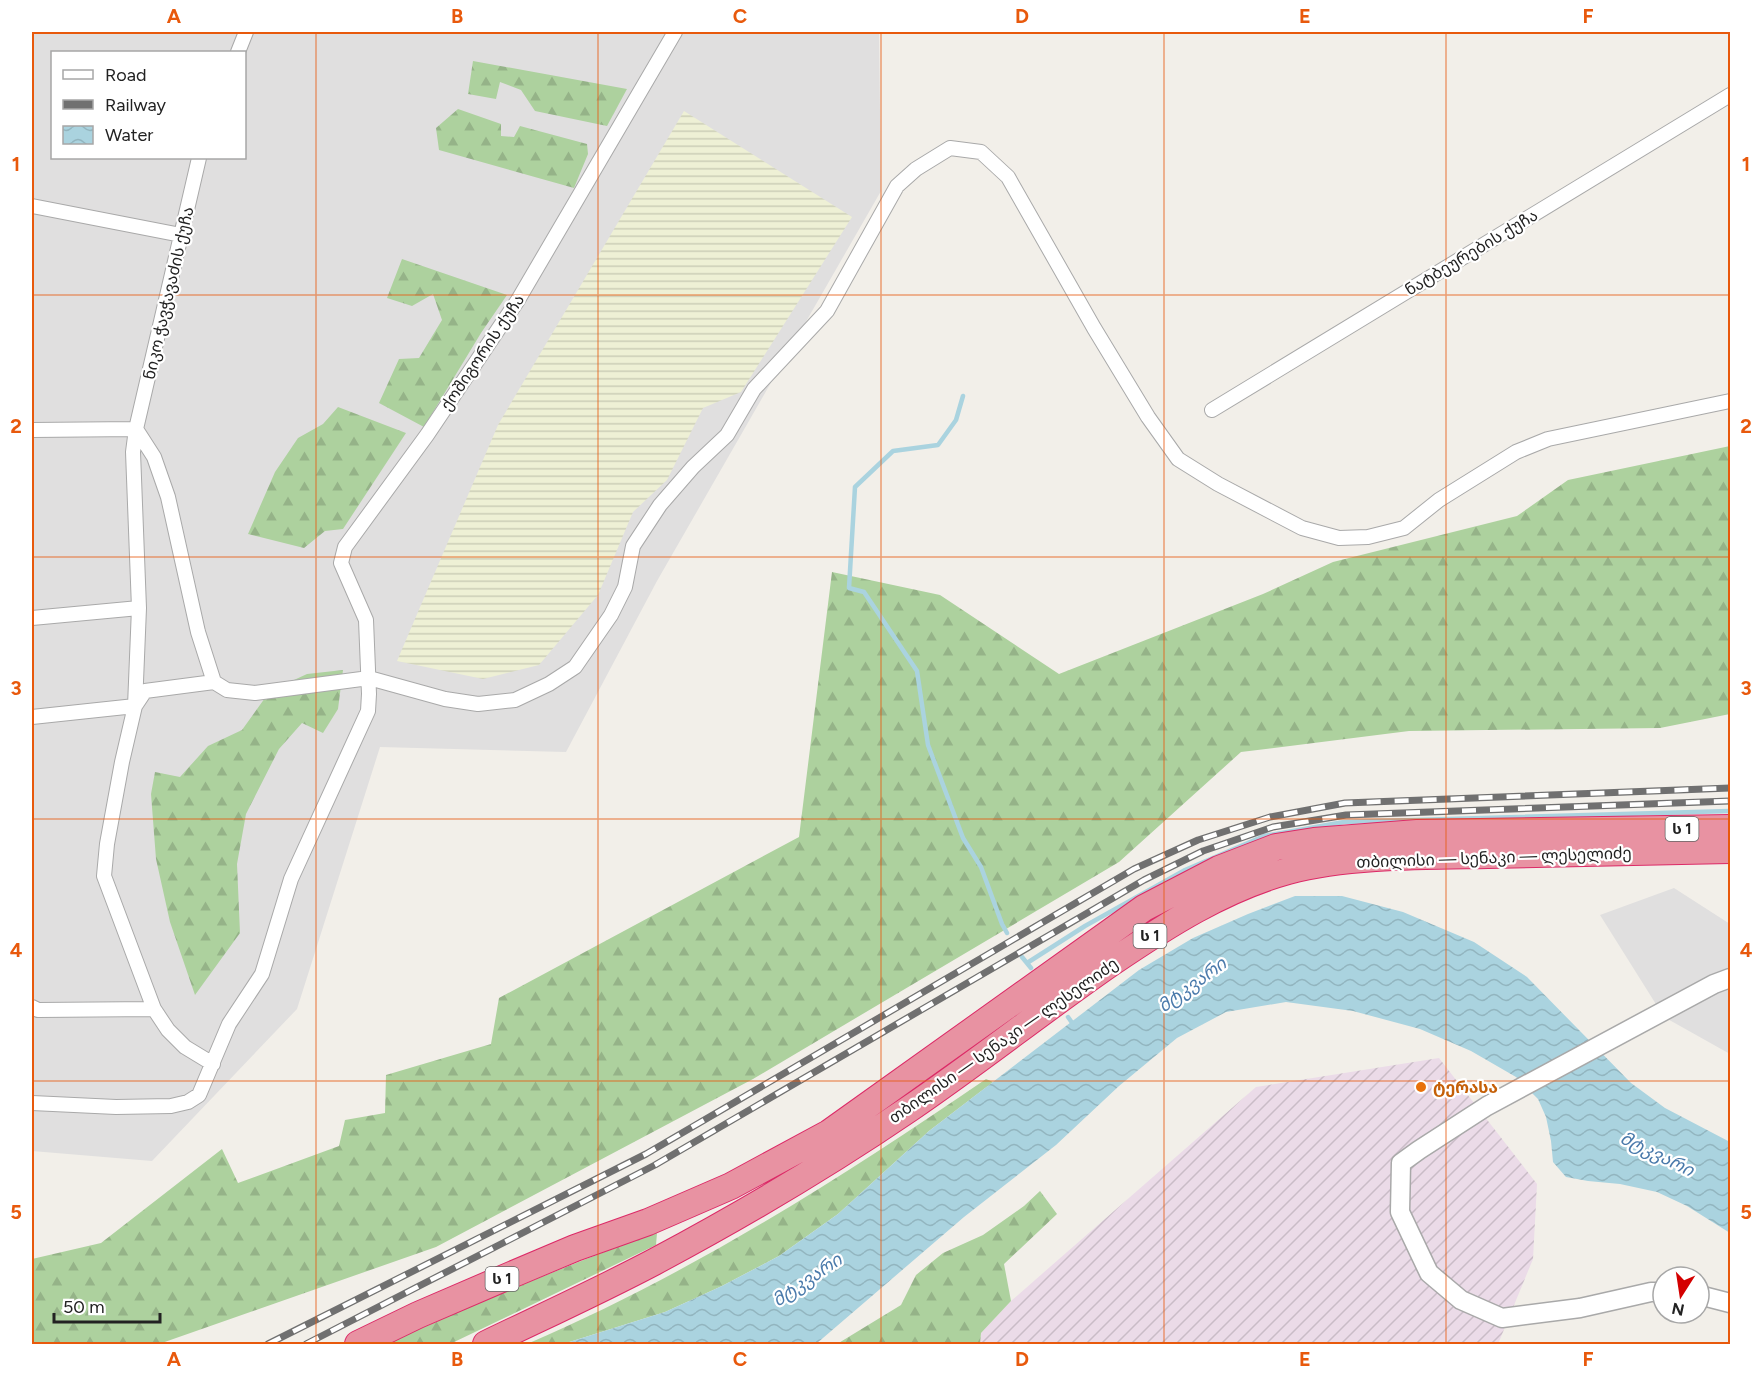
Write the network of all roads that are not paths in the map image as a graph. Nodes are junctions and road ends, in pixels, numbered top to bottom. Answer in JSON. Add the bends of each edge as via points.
{"nodes":[{"id":1,"x":246,"y":32,"type":"edge"},
{"id":2,"x":675,"y":32,"type":"edge"},
{"id":3,"x":238,"y":51,"type":"edge"},
{"id":4,"x":1731,"y":94,"type":"edge"},
{"id":5,"x":198,"y":159,"type":"edge"},
{"id":6,"x":32,"y":206,"type":"edge"},
{"id":7,"x":181,"y":235,"type":"junction"},
{"id":8,"x":1731,"y":401,"type":"edge"},
{"id":9,"x":1212,"y":410,"type":"dead end"},
{"id":10,"x":136,"y":429,"type":"junction"},
{"id":11,"x":32,"y":430,"type":"edge"},
{"id":12,"x":139,"y":608,"type":"junction"},
{"id":13,"x":32,"y":618,"type":"edge"},
{"id":14,"x":369,"y":678,"type":"junction"},
{"id":15,"x":214,"y":682,"type":"junction"},
{"id":16,"x":135,"y":706,"type":"junction"},
{"id":17,"x":32,"y":717,"type":"edge"},
{"id":18,"x":1731,"y":828,"type":"edge"},
{"id":19,"x":1731,"y":850,"type":"edge"},
{"id":20,"x":1731,"y":978,"type":"edge"},
{"id":21,"x":32,"y":1007,"type":"edge"},
{"id":22,"x":154,"y":1009,"type":"junction"},
{"id":23,"x":213,"y":1064,"type":"junction"},
{"id":24,"x":32,"y":1103,"type":"edge"},
{"id":25,"x":1651,"y":1292,"type":"edge"},
{"id":26,"x":1711,"y":1298,"type":"edge"},
{"id":27,"x":1731,"y":1303,"type":"edge"},
{"id":28,"x":358,"y":1344,"type":"edge"},
{"id":29,"x":486,"y":1344,"type":"edge"}],
"edges":[{"from":1,"to":3,"type":"street"},
{"from":2,"to":14,"type":"street","name":"ქოშიგორის ქუჩა","via":[[518,300],[345,548],[341,563],[366,620]]},
{"from":4,"to":9,"type":"street","name":"ნატბეურების ქუჩა"},
{"from":5,"to":7,"type":"street","name":"ნიკო ჭავჭავაძის ქუჩა"},
{"from":6,"to":7,"type":"street"},
{"from":7,"to":10,"type":"street","name":"ნიკო ჭავჭავაძის ქუჩა"},
{"from":8,"to":14,"type":"street","via":[[1548,439],[1516,452],[1439,500],[1404,528],[1368,537],[1339,538],[1302,528],[1178,459],[1094,328],[1008,177],[981,152],[950,148],[897,186],[827,311],[754,389],[727,435],[660,505],[633,546],[625,586],[611,615],[574,667],[515,700],[478,704]]},
{"from":10,"to":11,"type":"street"},
{"from":10,"to":12,"type":"street","name":"ნიკო ჭავჭავაძის ქუჩა","via":[[133,453]]},
{"from":10,"to":15,"type":"street","via":[[153,457],[168,497],[198,632]]},
{"from":12,"to":13,"type":"street"},
{"from":12,"to":16,"type":"street","name":"ნიკო ჭავჭავაძის ქუჩა"},
{"from":14,"to":15,"type":"street","via":[[255,693],[227,690]]},
{"from":14,"to":23,"type":"street","name":"ქოშიგორის ქუჩა","via":[[368,711],[291,879],[262,974],[229,1024]]},
{"from":15,"to":16,"type":"street","via":[[145,692]]},
{"from":16,"to":17,"type":"street"},
{"from":16,"to":22,"type":"street","name":"ნიკო ჭავჭავაძის ქუჩა","via":[[104,876]]},
{"from":18,"to":28,"type":"highway","name":"თბილისი — სენაკი — ლესელიძე","number":"ს 1","via":[[1418,834],[1276,847],[1219,869],[1144,908],[829,1133],[731,1186],[565,1252]]},
{"from":19,"to":29,"type":"highway","name":"თბილისი — სენაკი — ლესელიძე","number":"ს 1","via":[[1373,859],[1291,870],[1245,885],[1163,927],[909,1108],[800,1180],[652,1263]]},
{"from":20,"to":25,"type":"street","via":[[1487,1106],[1401,1163],[1400,1212],[1429,1273],[1461,1300],[1502,1318],[1580,1308]]},
{"from":21,"to":22,"type":"street"},
{"from":22,"to":23,"type":"street","name":"ნიკო ჭავჭავაძის ქუჩა","via":[[185,1047]]},
{"from":23,"to":24,"type":"street","name":"ქოშიგორის ქუჩა","via":[[199,1095],[171,1106]]},
{"from":26,"to":27,"type":"street"}]}
